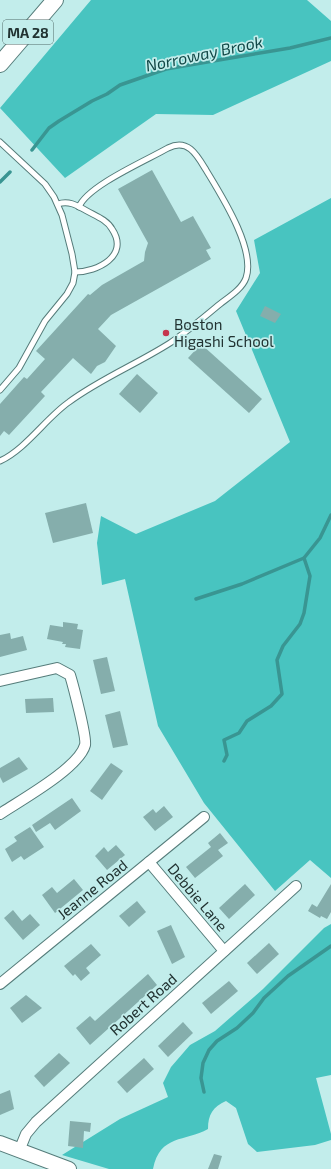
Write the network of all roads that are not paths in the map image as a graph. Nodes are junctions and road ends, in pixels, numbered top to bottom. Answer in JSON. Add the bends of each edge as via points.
{"nodes":[{"id":1,"x":55,"y":0,"type":"edge"},
{"id":2,"x":0,"y":64,"type":"edge"},
{"id":3,"x":0,"y":142,"type":"edge"},
{"id":4,"x":58,"y":204,"type":"junction"},
{"id":5,"x":79,"y":207,"type":"junction"},
{"id":6,"x":74,"y":272,"type":"junction"},
{"id":7,"x":0,"y":390,"type":"edge"},
{"id":8,"x":0,"y":461,"type":"edge"},
{"id":9,"x":0,"y":681,"type":"edge"},
{"id":10,"x":0,"y":814,"type":"edge"},
{"id":11,"x":204,"y":817,"type":"dead end"},
{"id":12,"x":149,"y":862,"type":"junction"},
{"id":13,"x":296,"y":886,"type":"dead end"},
{"id":14,"x":224,"y":951,"type":"junction"},
{"id":15,"x":0,"y":984,"type":"edge"},
{"id":16,"x":0,"y":1143,"type":"edge"},
{"id":17,"x":20,"y":1151,"type":"junction"},
{"id":18,"x":69,"y":1169,"type":"edge"}],
"edges":[{"from":1,"to":2,"type":"main road","number":"MA 28"},
{"from":3,"to":4,"type":"lane","via":[[45,184]]},
{"from":4,"to":5,"type":"lane","via":[[66,202]]},
{"from":4,"to":6,"type":"lane","via":[[72,254]]},
{"from":5,"to":6,"type":"lane","via":[[106,222],[112,229],[116,242],[115,253],[104,265],[86,272]]},
{"from":5,"to":8,"type":"lane","via":[[86,196],[97,188],[168,148],[186,146],[198,155],[238,227],[245,250],[246,278],[237,290],[187,331],[73,399],[15,451]]},
{"from":6,"to":7,"type":"lane","via":[[73,284],[67,294],[46,321],[19,368]]},
{"from":9,"to":10,"type":"street","via":[[57,668],[70,675],[86,743],[80,756],[61,773]]},
{"from":11,"to":12,"type":"street","name":"Jeanne Road"},
{"from":12,"to":14,"type":"street","name":"Debbie Lane"},
{"from":12,"to":15,"type":"street","name":"Jeanne Road"},
{"from":13,"to":14,"type":"street","name":"Robert Road"},
{"from":14,"to":17,"type":"street","name":"Robert Road","via":[[32,1126]]},
{"from":16,"to":17,"type":"main road"},
{"from":17,"to":18,"type":"main road"}]}
